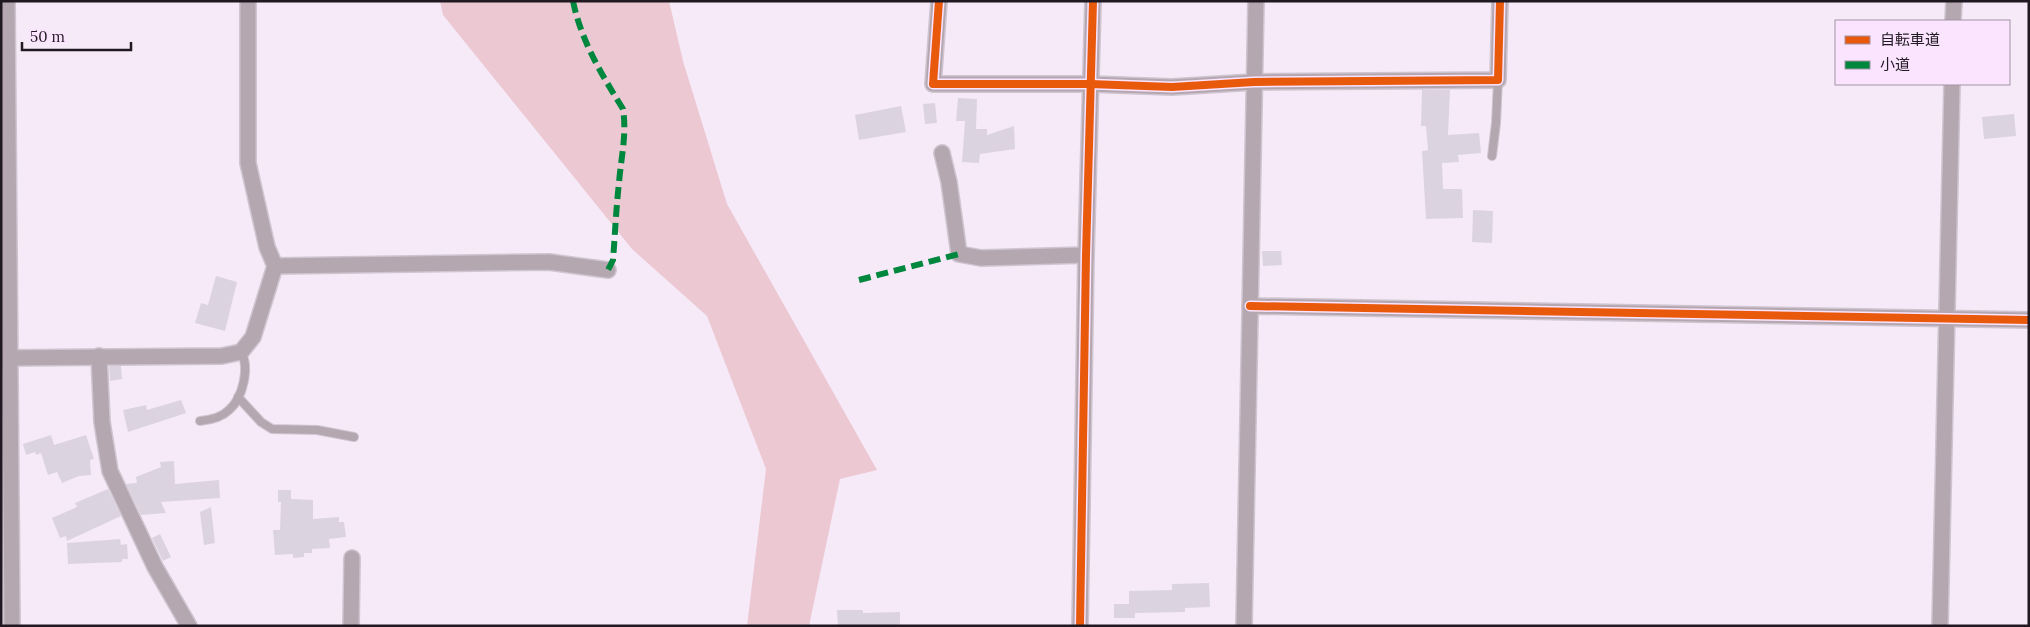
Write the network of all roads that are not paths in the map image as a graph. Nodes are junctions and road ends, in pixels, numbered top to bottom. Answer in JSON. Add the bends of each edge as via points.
{"nodes":[{"id":1,"x":7,"y":1,"type":"edge"},
{"id":2,"x":248,"y":1,"type":"edge"},
{"id":3,"x":939,"y":1,"type":"edge"},
{"id":4,"x":1093,"y":1,"type":"edge"},
{"id":5,"x":1256,"y":1,"type":"edge"},
{"id":6,"x":1500,"y":1,"type":"edge"},
{"id":7,"x":1954,"y":1,"type":"edge"},
{"id":8,"x":1953,"y":20,"type":"edge"},
{"id":9,"x":1498,"y":80,"type":"junction"},
{"id":10,"x":1254,"y":82,"type":"junction"},
{"id":11,"x":1090,"y":84,"type":"junction"},
{"id":12,"x":1952,"y":85,"type":"edge"},
{"id":13,"x":942,"y":153,"type":"dead end"},
{"id":14,"x":1492,"y":156,"type":"dead end"},
{"id":15,"x":1086,"y":255,"type":"junction"},
{"id":16,"x":275,"y":266,"type":"junction"},
{"id":17,"x":608,"y":270,"type":"dead end"},
{"id":18,"x":1250,"y":306,"type":"junction"},
{"id":19,"x":1947,"y":319,"type":"junction"},
{"id":20,"x":2029,"y":320,"type":"edge"},
{"id":21,"x":241,"y":352,"type":"junction"},
{"id":22,"x":99,"y":356,"type":"junction"},
{"id":23,"x":6,"y":358,"type":"edge"},
{"id":24,"x":238,"y":397,"type":"junction"},
{"id":25,"x":200,"y":421,"type":"dead end"},
{"id":26,"x":354,"y":437,"type":"dead end"},
{"id":27,"x":352,"y":558,"type":"dead end"},
{"id":28,"x":12,"y":626,"type":"edge"},
{"id":29,"x":189,"y":626,"type":"edge"},
{"id":30,"x":351,"y":626,"type":"edge"},
{"id":31,"x":1080,"y":626,"type":"edge"},
{"id":32,"x":1244,"y":626,"type":"edge"},
{"id":33,"x":1940,"y":626,"type":"edge"}],
"edges":[{"from":1,"to":23,"type":"street"},
{"from":2,"to":16,"type":"street","via":[[248,163],[267,247]]},
{"from":3,"to":11,"type":"street","via":[[933,84]]},
{"from":4,"to":11,"type":"street"},
{"from":5,"to":10,"type":"street"},
{"from":6,"to":9,"type":"street"},
{"from":7,"to":8,"type":"street"},
{"from":9,"to":10,"type":"street"},
{"from":9,"to":14,"type":"lane"},
{"from":10,"to":11,"type":"street","via":[[1172,87]]},
{"from":10,"to":18,"type":"street"},
{"from":11,"to":15,"type":"street"},
{"from":12,"to":19,"type":"street"},
{"from":13,"to":15,"type":"street","via":[[959,254],[981,258]]},
{"from":15,"to":31,"type":"street"},
{"from":16,"to":17,"type":"street","via":[[549,262]]},
{"from":16,"to":21,"type":"street","via":[[253,337]]},
{"from":18,"to":19,"type":"street"},
{"from":18,"to":32,"type":"street"},
{"from":19,"to":20,"type":"street"},
{"from":19,"to":33,"type":"street"},
{"from":21,"to":22,"type":"street","via":[[222,356]]},
{"from":21,"to":24,"type":"lane","via":[[246,367]]},
{"from":22,"to":23,"type":"street"},
{"from":22,"to":29,"type":"street","via":[[102,422],[110,471],[155,568]]},
{"from":23,"to":28,"type":"street"},
{"from":24,"to":25,"type":"lane","via":[[229,411]]},
{"from":24,"to":26,"type":"lane","via":[[272,429],[316,430]]},
{"from":27,"to":30,"type":"street"}]}
